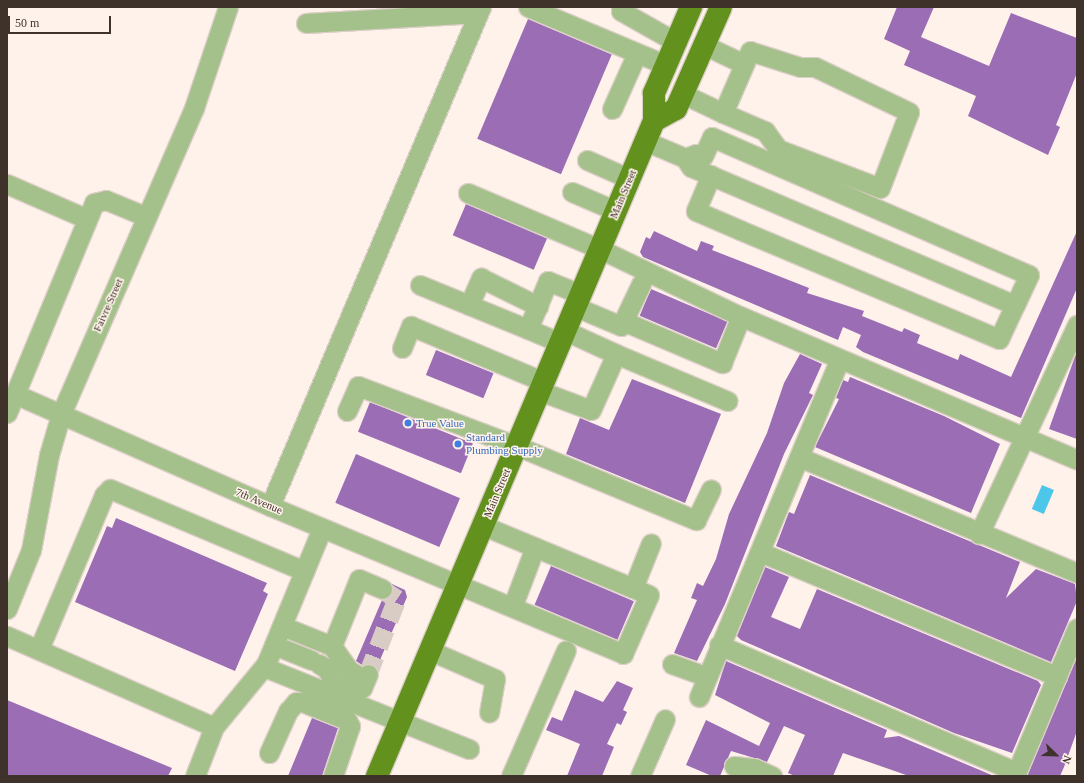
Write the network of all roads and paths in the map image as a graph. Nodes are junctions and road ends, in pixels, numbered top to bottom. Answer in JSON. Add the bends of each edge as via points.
{"nodes":[{"id":1,"x":228,"y":7,"type":"edge"},
{"id":2,"x":528,"y":7,"type":"edge"},
{"id":3,"x":622,"y":7,"type":"edge"},
{"id":4,"x":691,"y":7,"type":"edge"},
{"id":5,"x":721,"y":7,"type":"edge"},
{"id":6,"x":479,"y":9,"type":"edge"},
{"id":7,"x":306,"y":23,"type":"dead end"},
{"id":8,"x":676,"y":42,"type":"junction"},
{"id":9,"x":704,"y":45,"type":"junction"},
{"id":10,"x":637,"y":53,"type":"junction"},
{"id":11,"x":744,"y":64,"type":"junction"},
{"id":12,"x":666,"y":65,"type":"junction"},
{"id":13,"x":683,"y":94,"type":"junction"},
{"id":14,"x":612,"y":109,"type":"dead end"},
{"id":15,"x":723,"y":113,"type":"junction"},
{"id":16,"x":654,"y":121,"type":"junction"},
{"id":17,"x":645,"y":141,"type":"junction"},
{"id":18,"x":694,"y":158,"type":"junction"},
{"id":19,"x":587,"y":160,"type":"dead end"},
{"id":20,"x":630,"y":179,"type":"junction"},
{"id":21,"x":713,"y":181,"type":"junction"},
{"id":22,"x":7,"y":184,"type":"edge"},
{"id":23,"x":572,"y":192,"type":"dead end"},
{"id":24,"x":468,"y":193,"type":"dead end"},
{"id":25,"x":616,"y":211,"type":"junction"},
{"id":26,"x":147,"y":217,"type":"junction"},
{"id":27,"x":88,"y":219,"type":"junction"},
{"id":28,"x":600,"y":249,"type":"junction"},
{"id":29,"x":641,"y":284,"type":"dead end"},
{"id":30,"x":420,"y":285,"type":"dead end"},
{"id":31,"x":578,"y":301,"type":"junction"},
{"id":32,"x":469,"y":305,"type":"junction"},
{"id":33,"x":538,"y":306,"type":"junction"},
{"id":34,"x":1015,"y":306,"type":"junction"},
{"id":35,"x":623,"y":321,"type":"junction"},
{"id":36,"x":737,"y":326,"type":"dead end"},
{"id":37,"x":528,"y":329,"type":"junction"},
{"id":38,"x":1075,"y":336,"type":"edge"},
{"id":39,"x":563,"y":337,"type":"junction"},
{"id":40,"x":402,"y":348,"type":"dead end"},
{"id":41,"x":616,"y":354,"type":"junction"},
{"id":42,"x":840,"y":359,"type":"junction"},
{"id":43,"x":542,"y":387,"type":"junction"},
{"id":44,"x":15,"y":394,"type":"junction"},
{"id":45,"x":728,"y":401,"type":"dead end"},
{"id":46,"x":348,"y":411,"type":"dead end"},
{"id":47,"x":7,"y":412,"type":"edge"},
{"id":48,"x":61,"y":414,"type":"junction"},
{"id":49,"x":1024,"y":437,"type":"junction"},
{"id":50,"x":517,"y":446,"type":"junction"},
{"id":51,"x":801,"y":458,"type":"junction"},
{"id":52,"x":1077,"y":460,"type":"edge"},
{"id":53,"x":711,"y":489,"type":"dead end"},
{"id":54,"x":270,"y":506,"type":"junction"},
{"id":55,"x":484,"y":526,"type":"junction"},
{"id":56,"x":322,"y":528,"type":"junction"},
{"id":57,"x":979,"y":534,"type":"junction"},
{"id":58,"x":651,"y":543,"type":"dead end"},
{"id":59,"x":535,"y":547,"type":"junction"},
{"id":60,"x":760,"y":552,"type":"junction"},
{"id":61,"x":304,"y":571,"type":"junction"},
{"id":62,"x":1077,"y":573,"type":"edge"},
{"id":63,"x":459,"y":586,"type":"junction"},
{"id":64,"x":382,"y":588,"type":"tunnel mouth"},
{"id":65,"x":633,"y":588,"type":"junction"},
{"id":66,"x":9,"y":600,"type":"edge"},
{"id":67,"x":513,"y":605,"type":"junction"},
{"id":68,"x":282,"y":626,"type":"junction"},
{"id":69,"x":1077,"y":628,"type":"edge"},
{"id":70,"x":7,"y":636,"type":"edge"},
{"id":71,"x":274,"y":645,"type":"junction"},
{"id":72,"x":719,"y":645,"type":"junction"},
{"id":73,"x":332,"y":646,"type":"junction"},
{"id":74,"x":39,"y":649,"type":"junction"},
{"id":75,"x":566,"y":650,"type":"dead end"},
{"id":76,"x":430,"y":651,"type":"junction"},
{"id":77,"x":672,"y":664,"type":"dead end"},
{"id":78,"x":264,"y":667,"type":"junction"},
{"id":79,"x":1057,"y":676,"type":"junction"},
{"id":80,"x":707,"y":677,"type":"junction"},
{"id":81,"x":699,"y":697,"type":"dead end"},
{"id":82,"x":489,"y":712,"type":"dead end"},
{"id":83,"x":665,"y":719,"type":"dead end"},
{"id":84,"x":400,"y":722,"type":"junction"},
{"id":85,"x":214,"y":727,"type":"junction"},
{"id":86,"x":469,"y":749,"type":"dead end"},
{"id":87,"x":269,"y":753,"type":"dead end"},
{"id":88,"x":734,"y":766,"type":"dead end"},
{"id":89,"x":1016,"y":774,"type":"edge"},
{"id":90,"x":195,"y":776,"type":"edge"},
{"id":91,"x":333,"y":776,"type":"edge"},
{"id":92,"x":377,"y":776,"type":"edge"},
{"id":93,"x":511,"y":776,"type":"edge"},
{"id":94,"x":640,"y":776,"type":"edge"},
{"id":95,"x":772,"y":776,"type":"edge"}],
"edges":[{"from":1,"to":26,"type":"street","name":"Faivre Street","via":[[194,108]]},
{"from":2,"to":10,"type":"street"},
{"from":3,"to":8,"type":"street","via":[[622,10]]},
{"from":4,"to":8,"type":"main road","name":"Main Street"},
{"from":5,"to":9,"type":"main road"},
{"from":6,"to":7,"type":"street"},
{"from":6,"to":54,"type":"street"},
{"from":8,"to":12,"type":"main road","name":"Main Street"},
{"from":9,"to":11,"type":"street"},
{"from":9,"to":13,"type":"main road"},
{"from":10,"to":12,"type":"street"},
{"from":10,"to":14,"type":"street"},
{"from":11,"to":15,"type":"street"},
{"from":11,"to":15,"type":"street","via":[[750,51],[800,67],[815,67],[909,112],[880,188],[778,149],[765,131]]},
{"from":12,"to":16,"type":"main road","name":"Main Street","via":[[654,92]]},
{"from":13,"to":15,"type":"street"},
{"from":13,"to":16,"type":"main road","via":[[676,109]]},
{"from":16,"to":17,"type":"main road","name":"Main Street"},
{"from":17,"to":18,"type":"street"},
{"from":17,"to":20,"type":"main road","name":"Main Street"},
{"from":18,"to":21,"type":"street","via":[[691,167]]},
{"from":18,"to":34,"type":"street","via":[[712,137],[1029,275]]},
{"from":19,"to":20,"type":"street"},
{"from":20,"to":25,"type":"main road","name":"Main Street"},
{"from":21,"to":34,"type":"street"},
{"from":21,"to":34,"type":"street","via":[[696,211],[999,339]]},
{"from":22,"to":27,"type":"street"},
{"from":23,"to":25,"type":"street"},
{"from":24,"to":28,"type":"street"},
{"from":25,"to":28,"type":"main road","name":"Main Street"},
{"from":26,"to":27,"type":"street","via":[[106,200],[94,203]]},
{"from":26,"to":48,"type":"street","name":"Faivre Street"},
{"from":27,"to":44,"type":"street"},
{"from":28,"to":31,"type":"main road","name":"Main Street"},
{"from":28,"to":42,"type":"street"},
{"from":29,"to":35,"type":"street"},
{"from":30,"to":32,"type":"street"},
{"from":31,"to":33,"type":"street","via":[[548,280]]},
{"from":31,"to":35,"type":"street","via":[[621,326]]},
{"from":31,"to":39,"type":"main road","name":"Main Street"},
{"from":32,"to":33,"type":"street","via":[[481,278]]},
{"from":32,"to":37,"type":"street"},
{"from":33,"to":37,"type":"street"},
{"from":35,"to":36,"type":"street","via":[[722,363]]},
{"from":37,"to":39,"type":"street"},
{"from":38,"to":49,"type":"street"},
{"from":39,"to":41,"type":"street"},
{"from":39,"to":43,"type":"main road","name":"Main Street"},
{"from":40,"to":43,"type":"street","via":[[411,326]]},
{"from":41,"to":43,"type":"street","via":[[591,410]]},
{"from":41,"to":45,"type":"street"},
{"from":42,"to":49,"type":"street"},
{"from":42,"to":51,"type":"street"},
{"from":43,"to":50,"type":"main road","name":"Main Street"},
{"from":44,"to":47,"type":"street"},
{"from":44,"to":48,"type":"street","name":"7th Avenue"},
{"from":46,"to":50,"type":"street","via":[[358,386]]},
{"from":48,"to":54,"type":"street","name":"7th Avenue"},
{"from":48,"to":66,"type":"street","name":"Faivre Street","via":[[48,455],[33,542]]},
{"from":49,"to":52,"type":"street"},
{"from":49,"to":57,"type":"street"},
{"from":50,"to":53,"type":"street","via":[[696,520]]},
{"from":50,"to":55,"type":"main road","name":"Main Street"},
{"from":51,"to":57,"type":"street"},
{"from":51,"to":60,"type":"street"},
{"from":54,"to":56,"type":"street","name":"7th Avenue"},
{"from":55,"to":59,"type":"street"},
{"from":55,"to":63,"type":"main road","name":"Main Street"},
{"from":56,"to":61,"type":"street"},
{"from":56,"to":63,"type":"street","name":"7th Avenue"},
{"from":57,"to":62,"type":"street"},
{"from":58,"to":65,"type":"street"},
{"from":59,"to":65,"type":"street"},
{"from":59,"to":67,"type":"street"},
{"from":60,"to":72,"type":"street"},
{"from":60,"to":79,"type":"street"},
{"from":61,"to":68,"type":"street"},
{"from":61,"to":74,"type":"street","via":[[110,489],[104,495]]},
{"from":63,"to":67,"type":"street","name":"7th Avenue"},
{"from":63,"to":76,"type":"main road","name":"Main Street"},
{"from":64,"to":73,"type":"street","via":[[359,579]]},
{"from":65,"to":67,"type":"street","name":"7th Avenue","via":[[649,595],[623,654]]},
{"from":68,"to":71,"type":"street"},
{"from":68,"to":73,"type":"street"},
{"from":69,"to":79,"type":"street"},
{"from":70,"to":74,"type":"street"},
{"from":71,"to":73,"type":"street","via":[[326,668],[335,684],[355,692],[367,677],[349,670]]},
{"from":71,"to":78,"type":"street"},
{"from":72,"to":80,"type":"street"},
{"from":72,"to":89,"type":"street"},
{"from":74,"to":85,"type":"street"},
{"from":75,"to":93,"type":"street"},
{"from":76,"to":82,"type":"street","via":[[494,679]]},
{"from":76,"to":84,"type":"main road","name":"Main Street"},
{"from":77,"to":80,"type":"street"},
{"from":78,"to":84,"type":"street"},
{"from":78,"to":85,"type":"street"},
{"from":79,"to":89,"type":"street"},
{"from":80,"to":81,"type":"street"},
{"from":83,"to":94,"type":"street"},
{"from":84,"to":86,"type":"street"},
{"from":84,"to":92,"type":"main road","name":"Main Street"},
{"from":85,"to":90,"type":"street"},
{"from":87,"to":91,"type":"street","via":[[288,711],[296,702],[302,702],[347,720],[350,726]]},
{"from":88,"to":95,"type":"street","via":[[754,768]]}]}
